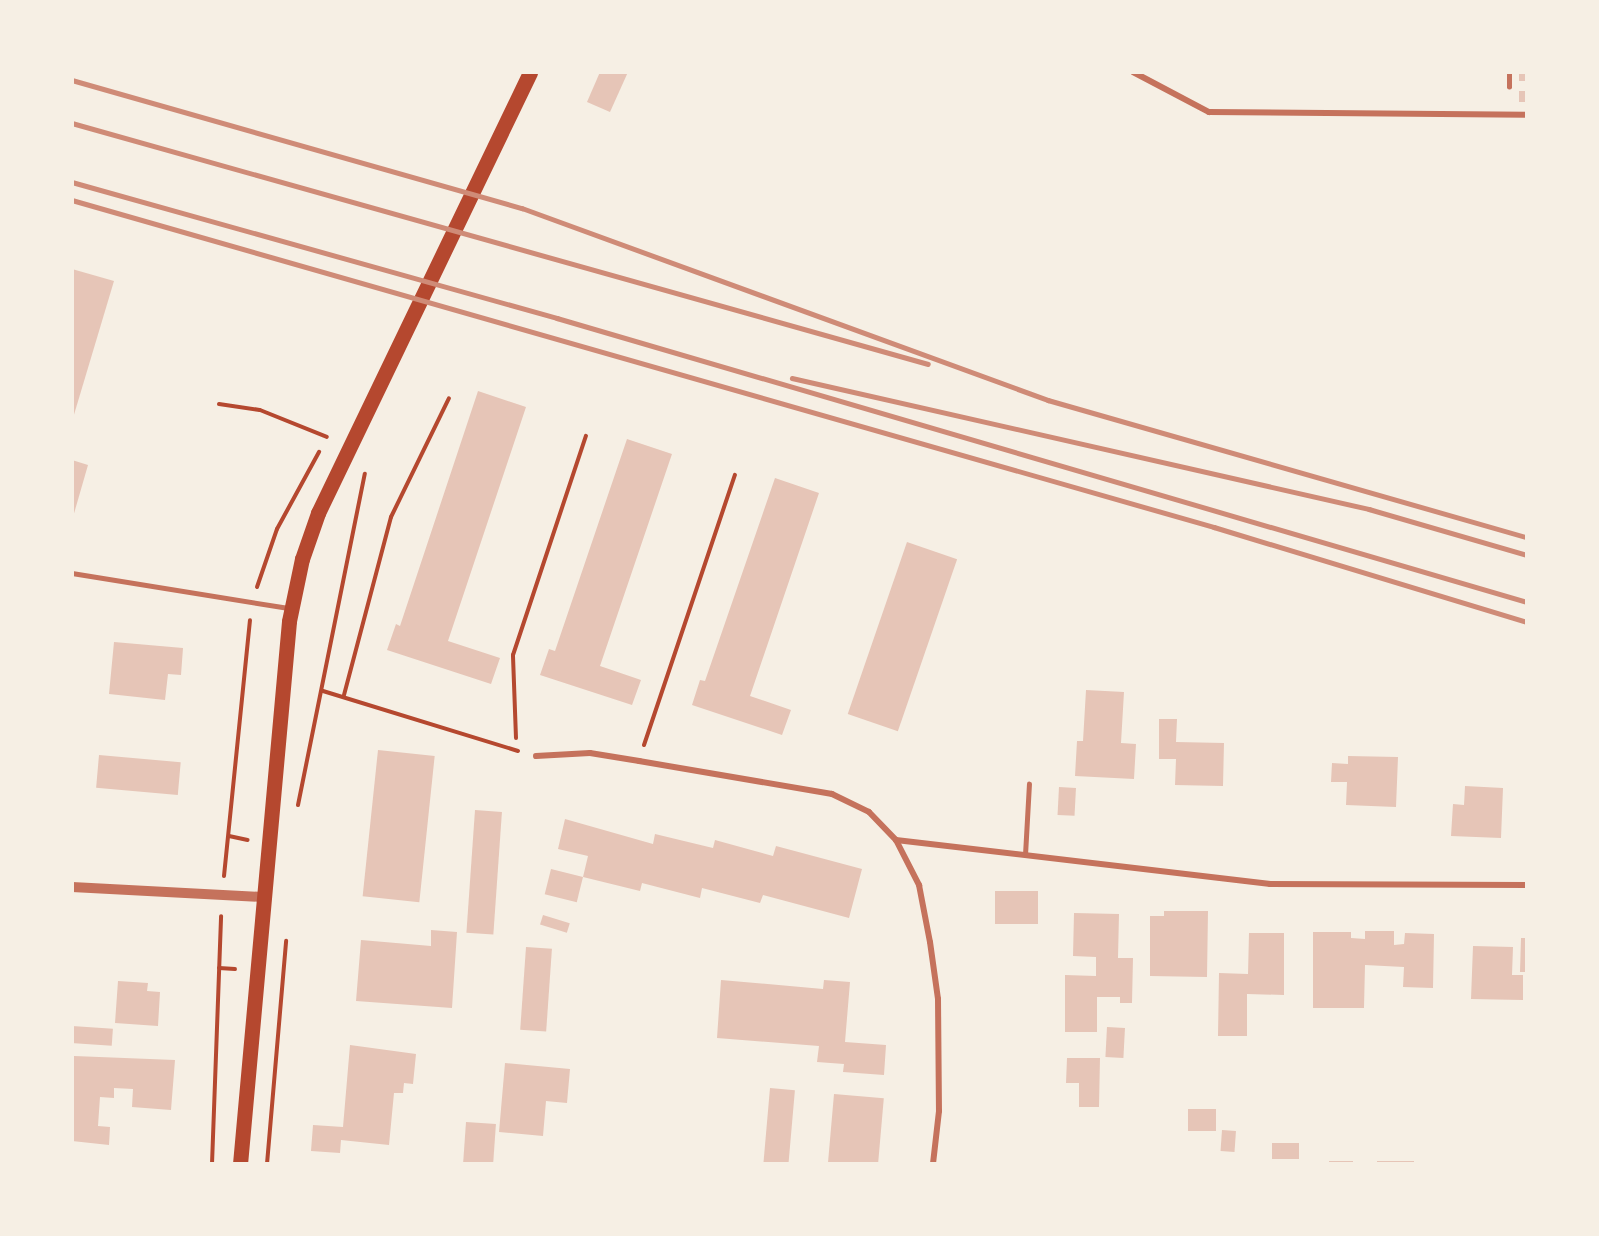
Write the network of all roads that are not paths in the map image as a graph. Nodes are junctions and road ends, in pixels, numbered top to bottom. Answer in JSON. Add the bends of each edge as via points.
{"nodes":[{"id":1,"x":1133,"y":72,"type":"edge"},
{"id":2,"x":1509,"y":72,"type":"edge"},
{"id":3,"x":526,"y":74,"type":"edge"},
{"id":4,"x":1509,"y":87,"type":"dead end"},
{"id":5,"x":1527,"y":115,"type":"edge"},
{"id":6,"x":72,"y":573,"type":"edge"},
{"id":7,"x":290,"y":608,"type":"junction"},
{"id":8,"x":536,"y":756,"type":"road end"},
{"id":9,"x":1029,"y":784,"type":"dead end"},
{"id":10,"x":896,"y":840,"type":"junction"},
{"id":11,"x":1025,"y":855,"type":"junction"},
{"id":12,"x":1527,"y":885,"type":"edge"},
{"id":13,"x":72,"y":887,"type":"edge"},
{"id":14,"x":263,"y":897,"type":"junction"},
{"id":15,"x":240,"y":1164,"type":"edge"},
{"id":16,"x":933,"y":1164,"type":"edge"}],
"edges":[{"from":1,"to":5,"type":"street","via":[[1209,112]]},
{"from":2,"to":4,"type":"lane"},
{"from":3,"to":7,"type":"main road","via":[[318,513]]},
{"from":6,"to":7,"type":"lane"},
{"from":7,"to":14,"type":"main road"},
{"from":8,"to":10,"type":"street","via":[[590,753],[832,794],[869,812]]},
{"from":9,"to":11,"type":"lane"},
{"from":10,"to":11,"type":"street"},
{"from":10,"to":16,"type":"street","via":[[919,885],[938,999],[939,1111]]},
{"from":11,"to":12,"type":"street","via":[[1270,884]]},
{"from":13,"to":14,"type":"street"},
{"from":14,"to":15,"type":"main road"}]}
